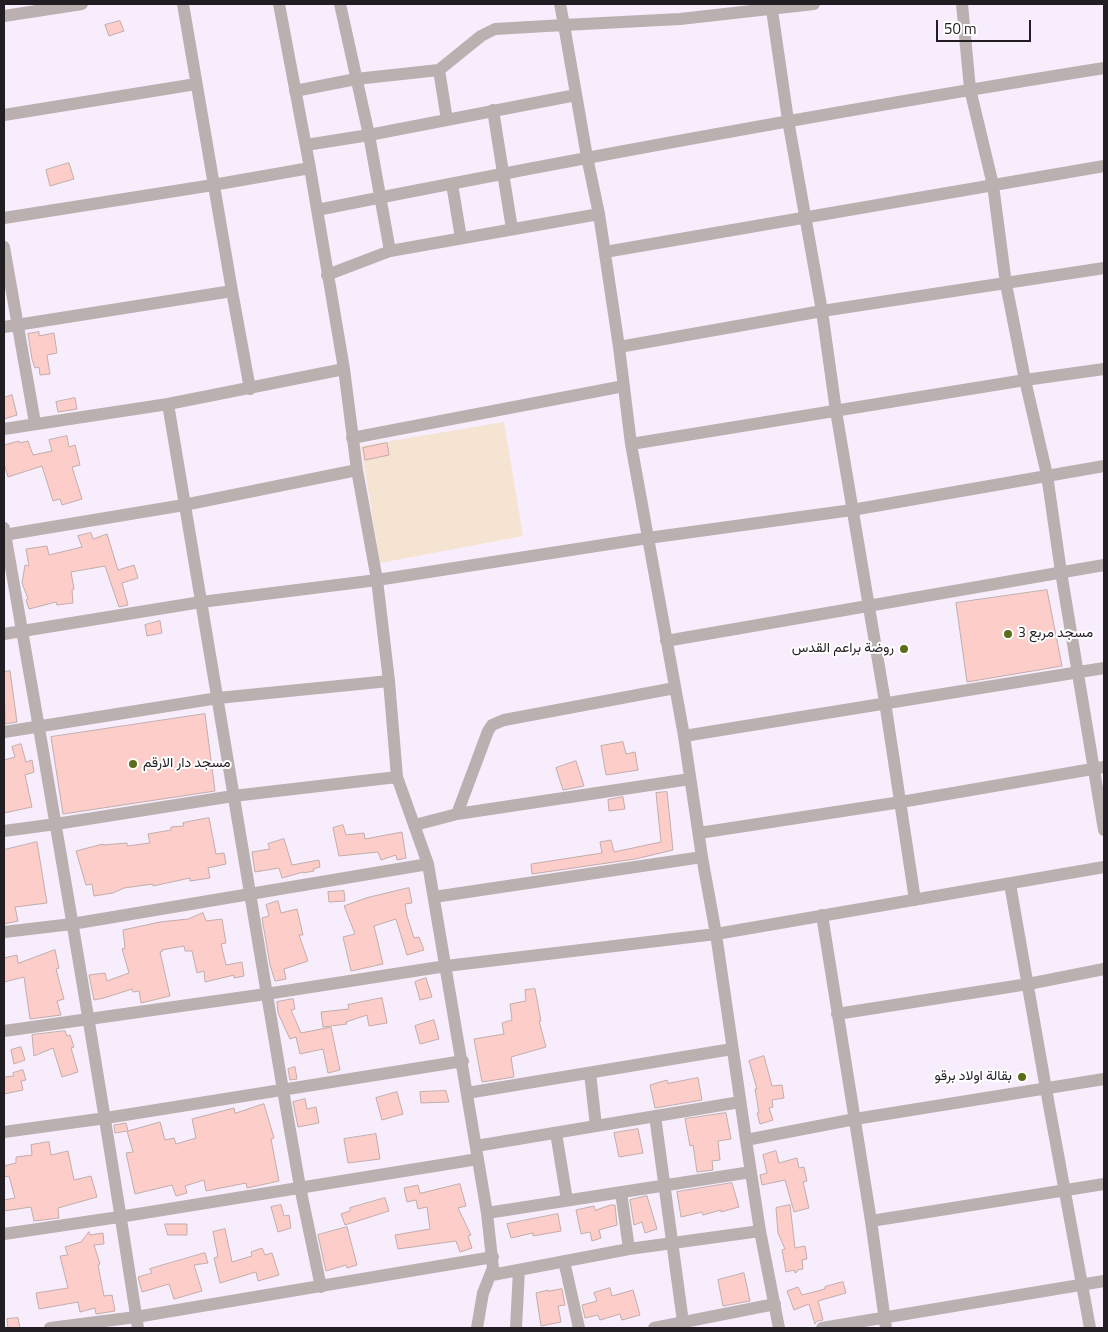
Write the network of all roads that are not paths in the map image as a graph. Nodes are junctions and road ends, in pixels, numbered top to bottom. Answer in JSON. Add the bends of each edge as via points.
{"nodes":[{"id":1,"x":82,"y":4,"type":"edge"},
{"id":2,"x":183,"y":4,"type":"edge"},
{"id":3,"x":278,"y":4,"type":"edge"},
{"id":4,"x":340,"y":4,"type":"edge"},
{"id":5,"x":560,"y":4,"type":"edge"},
{"id":6,"x":814,"y":4,"type":"edge"},
{"id":7,"x":962,"y":4,"type":"edge"},
{"id":8,"x":772,"y":10,"type":"junction"},
{"id":9,"x":4,"y":16,"type":"edge"},
{"id":10,"x":564,"y":25,"type":"junction"},
{"id":11,"x":1104,"y":68,"type":"edge"},
{"id":12,"x":439,"y":70,"type":"junction"},
{"id":13,"x":356,"y":79,"type":"junction"},
{"id":14,"x":196,"y":84,"type":"junction"},
{"id":15,"x":970,"y":89,"type":"junction"},
{"id":16,"x":295,"y":91,"type":"junction"},
{"id":17,"x":576,"y":95,"type":"junction"},
{"id":18,"x":493,"y":110,"type":"junction"},
{"id":19,"x":4,"y":115,"type":"edge"},
{"id":20,"x":447,"y":120,"type":"junction"},
{"id":21,"x":788,"y":120,"type":"junction"},
{"id":22,"x":369,"y":135,"type":"junction"},
{"id":23,"x":306,"y":145,"type":"junction"},
{"id":24,"x":587,"y":157,"type":"junction"},
{"id":25,"x":1104,"y":166,"type":"edge"},
{"id":26,"x":310,"y":168,"type":"junction"},
{"id":27,"x":503,"y":174,"type":"junction"},
{"id":28,"x":452,"y":184,"type":"junction"},
{"id":29,"x":213,"y":185,"type":"junction"},
{"id":30,"x":993,"y":185,"type":"junction"},
{"id":31,"x":381,"y":198,"type":"junction"},
{"id":32,"x":317,"y":210,"type":"junction"},
{"id":33,"x":599,"y":214,"type":"junction"},
{"id":34,"x":806,"y":216,"type":"junction"},
{"id":35,"x":4,"y":218,"type":"edge"},
{"id":36,"x":512,"y":229,"type":"junction"},
{"id":37,"x":461,"y":238,"type":"junction"},
{"id":38,"x":4,"y":247,"type":"edge"},
{"id":39,"x":390,"y":251,"type":"junction"},
{"id":40,"x":605,"y":252,"type":"junction"},
{"id":41,"x":1104,"y":268,"type":"edge"},
{"id":42,"x":327,"y":274,"type":"junction"},
{"id":43,"x":1006,"y":284,"type":"junction"},
{"id":44,"x":232,"y":291,"type":"junction"},
{"id":45,"x":822,"y":311,"type":"junction"},
{"id":46,"x":18,"y":325,"type":"junction"},
{"id":47,"x":4,"y":327,"type":"edge"},
{"id":48,"x":619,"y":347,"type":"junction"},
{"id":49,"x":1104,"y":369,"type":"edge"},
{"id":50,"x":344,"y":370,"type":"junction"},
{"id":51,"x":1025,"y":380,"type":"junction"},
{"id":52,"x":624,"y":386,"type":"junction"},
{"id":53,"x":250,"y":389,"type":"junction"},
{"id":54,"x":168,"y":404,"type":"junction"},
{"id":55,"x":836,"y":411,"type":"junction"},
{"id":56,"x":35,"y":424,"type":"junction"},
{"id":57,"x":4,"y":429,"type":"edge"},
{"id":58,"x":352,"y":438,"type":"junction"},
{"id":59,"x":631,"y":444,"type":"junction"},
{"id":60,"x":1104,"y":466,"type":"edge"},
{"id":61,"x":357,"y":470,"type":"junction"},
{"id":62,"x":1047,"y":475,"type":"junction"},
{"id":63,"x":184,"y":505,"type":"junction"},
{"id":64,"x":852,"y":510,"type":"junction"},
{"id":65,"x":4,"y":532,"type":"edge"},
{"id":66,"x":648,"y":538,"type":"junction"},
{"id":67,"x":1104,"y":565,"type":"edge"},
{"id":68,"x":1061,"y":572,"type":"junction"},
{"id":69,"x":377,"y":580,"type":"junction"},
{"id":70,"x":200,"y":602,"type":"junction"},
{"id":71,"x":868,"y":605,"type":"junction"},
{"id":72,"x":23,"y":632,"type":"junction"},
{"id":73,"x":4,"y":634,"type":"edge"},
{"id":74,"x":666,"y":641,"type":"junction"},
{"id":75,"x":1104,"y":668,"type":"edge"},
{"id":76,"x":1078,"y":672,"type":"junction"},
{"id":77,"x":389,"y":681,"type":"junction"},
{"id":78,"x":675,"y":688,"type":"junction"},
{"id":79,"x":218,"y":698,"type":"junction"},
{"id":80,"x":885,"y":702,"type":"junction"},
{"id":81,"x":40,"y":726,"type":"junction"},
{"id":82,"x":4,"y":732,"type":"edge"},
{"id":83,"x":684,"y":736,"type":"junction"},
{"id":84,"x":1100,"y":768,"type":"edge"},
{"id":85,"x":397,"y":777,"type":"junction"},
{"id":86,"x":690,"y":779,"type":"junction"},
{"id":87,"x":233,"y":796,"type":"junction"},
{"id":88,"x":901,"y":802,"type":"junction"},
{"id":89,"x":457,"y":814,"type":"junction"},
{"id":90,"x":56,"y":824,"type":"junction"},
{"id":91,"x":416,"y":826,"type":"junction"},
{"id":92,"x":1104,"y":830,"type":"edge"},
{"id":93,"x":4,"y":831,"type":"edge"},
{"id":94,"x":699,"y":833,"type":"junction"},
{"id":95,"x":702,"y":857,"type":"junction"},
{"id":96,"x":428,"y":864,"type":"junction"},
{"id":97,"x":1104,"y":867,"type":"edge"},
{"id":98,"x":1010,"y":884,"type":"junction"},
{"id":99,"x":249,"y":895,"type":"junction"},
{"id":100,"x":434,"y":897,"type":"junction"},
{"id":101,"x":915,"y":900,"type":"junction"},
{"id":102,"x":822,"y":915,"type":"junction"},
{"id":103,"x":72,"y":924,"type":"junction"},
{"id":104,"x":4,"y":932,"type":"edge"},
{"id":105,"x":716,"y":934,"type":"junction"},
{"id":106,"x":446,"y":966,"type":"junction"},
{"id":107,"x":1104,"y":969,"type":"edge"},
{"id":108,"x":1028,"y":984,"type":"junction"},
{"id":109,"x":266,"y":994,"type":"junction"},
{"id":110,"x":837,"y":1014,"type":"junction"},
{"id":111,"x":90,"y":1020,"type":"junction"},
{"id":112,"x":4,"y":1032,"type":"edge"},
{"id":113,"x":732,"y":1049,"type":"junction"},
{"id":114,"x":463,"y":1061,"type":"junction"},
{"id":115,"x":590,"y":1074,"type":"junction"},
{"id":116,"x":1104,"y":1079,"type":"edge"},
{"id":117,"x":1046,"y":1089,"type":"junction"},
{"id":118,"x":283,"y":1090,"type":"junction"},
{"id":119,"x":467,"y":1093,"type":"junction"},
{"id":120,"x":740,"y":1102,"type":"junction"},
{"id":121,"x":656,"y":1116,"type":"junction"},
{"id":122,"x":106,"y":1118,"type":"junction"},
{"id":123,"x":855,"y":1119,"type":"junction"},
{"id":124,"x":596,"y":1126,"type":"junction"},
{"id":125,"x":4,"y":1132,"type":"edge"},
{"id":126,"x":556,"y":1133,"type":"junction"},
{"id":127,"x":746,"y":1140,"type":"junction"},
{"id":128,"x":477,"y":1153,"type":"junction"},
{"id":129,"x":751,"y":1172,"type":"junction"},
{"id":130,"x":1104,"y":1184,"type":"edge"},
{"id":131,"x":665,"y":1185,"type":"junction"},
{"id":132,"x":300,"y":1187,"type":"junction"},
{"id":133,"x":1064,"y":1191,"type":"junction"},
{"id":134,"x":621,"y":1192,"type":"junction"},
{"id":135,"x":567,"y":1200,"type":"junction"},
{"id":136,"x":487,"y":1213,"type":"junction"},
{"id":137,"x":120,"y":1217,"type":"junction"},
{"id":138,"x":871,"y":1221,"type":"junction"},
{"id":139,"x":760,"y":1231,"type":"junction"},
{"id":140,"x":4,"y":1234,"type":"edge"},
{"id":141,"x":673,"y":1243,"type":"junction"},
{"id":142,"x":629,"y":1249,"type":"junction"},
{"id":143,"x":493,"y":1257,"type":"junction"},
{"id":144,"x":564,"y":1261,"type":"junction"},
{"id":145,"x":518,"y":1270,"type":"junction"},
{"id":146,"x":492,"y":1275,"type":"junction"},
{"id":147,"x":1104,"y":1282,"type":"edge"},
{"id":148,"x":1083,"y":1285,"type":"junction"},
{"id":149,"x":321,"y":1287,"type":"junction"},
{"id":150,"x":774,"y":1304,"type":"junction"},
{"id":151,"x":683,"y":1322,"type":"junction"},
{"id":152,"x":137,"y":1323,"type":"edge"},
{"id":153,"x":885,"y":1323,"type":"edge"},
{"id":154,"x":50,"y":1328,"type":"edge"},
{"id":155,"x":477,"y":1328,"type":"edge"},
{"id":156,"x":516,"y":1328,"type":"edge"},
{"id":157,"x":579,"y":1328,"type":"edge"},
{"id":158,"x":654,"y":1328,"type":"edge"},
{"id":159,"x":779,"y":1328,"type":"edge"},
{"id":160,"x":822,"y":1328,"type":"edge"},
{"id":161,"x":1090,"y":1328,"type":"edge"}],
"edges":[{"from":1,"to":9,"type":"street"},
{"from":2,"to":14,"type":"street"},
{"from":3,"to":16,"type":"street"},
{"from":4,"to":13,"type":"street"},
{"from":5,"to":10,"type":"street"},
{"from":6,"to":8,"type":"street"},
{"from":7,"to":15,"type":"street"},
{"from":8,"to":10,"type":"street"},
{"from":8,"to":21,"type":"street"},
{"from":10,"to":12,"type":"street","via":[[495,29],[481,36]]},
{"from":10,"to":17,"type":"street"},
{"from":11,"to":15,"type":"street"},
{"from":12,"to":13,"type":"street"},
{"from":12,"to":20,"type":"street"},
{"from":13,"to":16,"type":"street"},
{"from":13,"to":22,"type":"street"},
{"from":14,"to":19,"type":"street"},
{"from":14,"to":29,"type":"street"},
{"from":15,"to":21,"type":"street"},
{"from":15,"to":30,"type":"street"},
{"from":16,"to":23,"type":"street"},
{"from":17,"to":18,"type":"street"},
{"from":17,"to":24,"type":"street"},
{"from":18,"to":20,"type":"street"},
{"from":18,"to":27,"type":"street"},
{"from":20,"to":22,"type":"street"},
{"from":21,"to":24,"type":"street"},
{"from":21,"to":34,"type":"street"},
{"from":22,"to":23,"type":"street"},
{"from":22,"to":31,"type":"street"},
{"from":23,"to":26,"type":"street"},
{"from":24,"to":27,"type":"street"},
{"from":24,"to":33,"type":"street"},
{"from":25,"to":30,"type":"street"},
{"from":26,"to":29,"type":"street"},
{"from":26,"to":32,"type":"street"},
{"from":27,"to":28,"type":"street"},
{"from":27,"to":36,"type":"street"},
{"from":28,"to":31,"type":"street"},
{"from":28,"to":37,"type":"street"},
{"from":29,"to":35,"type":"street"},
{"from":29,"to":44,"type":"street"},
{"from":30,"to":34,"type":"street"},
{"from":30,"to":43,"type":"street"},
{"from":31,"to":32,"type":"street"},
{"from":31,"to":39,"type":"street"},
{"from":32,"to":42,"type":"street"},
{"from":33,"to":36,"type":"street"},
{"from":33,"to":40,"type":"street"},
{"from":34,"to":40,"type":"street"},
{"from":34,"to":45,"type":"street"},
{"from":36,"to":37,"type":"street"},
{"from":37,"to":39,"type":"street"},
{"from":38,"to":46,"type":"street"},
{"from":39,"to":42,"type":"street"},
{"from":40,"to":48,"type":"street"},
{"from":41,"to":43,"type":"street"},
{"from":42,"to":50,"type":"street"},
{"from":43,"to":45,"type":"street"},
{"from":43,"to":51,"type":"street"},
{"from":44,"to":46,"type":"street"},
{"from":44,"to":53,"type":"street"},
{"from":45,"to":48,"type":"street"},
{"from":45,"to":55,"type":"street"},
{"from":46,"to":47,"type":"street"},
{"from":46,"to":56,"type":"street"},
{"from":48,"to":52,"type":"street"},
{"from":49,"to":51,"type":"street"},
{"from":50,"to":53,"type":"street"},
{"from":50,"to":58,"type":"street"},
{"from":51,"to":55,"type":"street"},
{"from":51,"to":62,"type":"street"},
{"from":52,"to":58,"type":"street"},
{"from":52,"to":59,"type":"street"},
{"from":53,"to":54,"type":"street"},
{"from":54,"to":56,"type":"street"},
{"from":54,"to":63,"type":"street"},
{"from":55,"to":59,"type":"street"},
{"from":55,"to":64,"type":"street"},
{"from":56,"to":57,"type":"street"},
{"from":58,"to":61,"type":"street"},
{"from":59,"to":66,"type":"street"},
{"from":60,"to":62,"type":"street"},
{"from":61,"to":63,"type":"street"},
{"from":61,"to":69,"type":"street"},
{"from":62,"to":64,"type":"street"},
{"from":62,"to":68,"type":"street"},
{"from":63,"to":65,"type":"street"},
{"from":63,"to":70,"type":"street"},
{"from":64,"to":66,"type":"street"},
{"from":64,"to":71,"type":"street"},
{"from":65,"to":72,"type":"street"},
{"from":66,"to":69,"type":"street"},
{"from":66,"to":74,"type":"street"},
{"from":67,"to":68,"type":"street"},
{"from":68,"to":71,"type":"street"},
{"from":68,"to":76,"type":"street"},
{"from":69,"to":70,"type":"street"},
{"from":69,"to":77,"type":"street"},
{"from":70,"to":72,"type":"street"},
{"from":70,"to":79,"type":"street"},
{"from":71,"to":74,"type":"street"},
{"from":71,"to":80,"type":"street"},
{"from":72,"to":73,"type":"street"},
{"from":72,"to":81,"type":"street"},
{"from":74,"to":78,"type":"street"},
{"from":75,"to":76,"type":"street"},
{"from":76,"to":80,"type":"street"},
{"from":76,"to":84,"type":"street"},
{"from":77,"to":79,"type":"street"},
{"from":77,"to":85,"type":"street"},
{"from":78,"to":83,"type":"street"},
{"from":78,"to":89,"type":"street","via":[[492,724]]},
{"from":79,"to":81,"type":"street"},
{"from":79,"to":87,"type":"street"},
{"from":80,"to":83,"type":"street"},
{"from":80,"to":88,"type":"street"},
{"from":81,"to":82,"type":"street"},
{"from":81,"to":90,"type":"street"},
{"from":83,"to":86,"type":"street"},
{"from":84,"to":88,"type":"street"},
{"from":84,"to":92,"type":"street"},
{"from":85,"to":87,"type":"street"},
{"from":85,"to":91,"type":"street"},
{"from":86,"to":89,"type":"street"},
{"from":86,"to":94,"type":"street"},
{"from":87,"to":90,"type":"street"},
{"from":87,"to":99,"type":"street"},
{"from":88,"to":94,"type":"street"},
{"from":88,"to":101,"type":"street"},
{"from":89,"to":91,"type":"street"},
{"from":90,"to":93,"type":"street"},
{"from":90,"to":103,"type":"street"},
{"from":91,"to":96,"type":"street"},
{"from":94,"to":95,"type":"street"},
{"from":95,"to":100,"type":"street"},
{"from":95,"to":105,"type":"street"},
{"from":96,"to":99,"type":"street"},
{"from":96,"to":100,"type":"street"},
{"from":97,"to":98,"type":"street"},
{"from":98,"to":101,"type":"street"},
{"from":98,"to":108,"type":"street"},
{"from":99,"to":103,"type":"street"},
{"from":99,"to":109,"type":"street"},
{"from":100,"to":106,"type":"street"},
{"from":101,"to":102,"type":"street"},
{"from":102,"to":105,"type":"street"},
{"from":102,"to":110,"type":"street"},
{"from":103,"to":104,"type":"street"},
{"from":103,"to":111,"type":"street"},
{"from":105,"to":106,"type":"street"},
{"from":105,"to":113,"type":"street"},
{"from":106,"to":109,"type":"street"},
{"from":106,"to":114,"type":"street"},
{"from":107,"to":108,"type":"street"},
{"from":108,"to":110,"type":"street"},
{"from":108,"to":117,"type":"street"},
{"from":109,"to":111,"type":"street"},
{"from":109,"to":118,"type":"street"},
{"from":110,"to":123,"type":"street"},
{"from":111,"to":112,"type":"street"},
{"from":111,"to":122,"type":"street"},
{"from":113,"to":115,"type":"street"},
{"from":113,"to":120,"type":"street"},
{"from":114,"to":118,"type":"street"},
{"from":114,"to":119,"type":"street"},
{"from":115,"to":119,"type":"street"},
{"from":115,"to":124,"type":"street"},
{"from":116,"to":117,"type":"street"},
{"from":117,"to":123,"type":"street"},
{"from":117,"to":133,"type":"street"},
{"from":118,"to":122,"type":"street"},
{"from":118,"to":132,"type":"street"},
{"from":119,"to":128,"type":"street"},
{"from":120,"to":121,"type":"street"},
{"from":120,"to":127,"type":"street"},
{"from":121,"to":124,"type":"street"},
{"from":121,"to":131,"type":"street"},
{"from":122,"to":125,"type":"street"},
{"from":122,"to":137,"type":"street"},
{"from":123,"to":127,"type":"street"},
{"from":123,"to":138,"type":"street"},
{"from":124,"to":126,"type":"street"},
{"from":126,"to":128,"type":"street"},
{"from":126,"to":135,"type":"street"},
{"from":127,"to":129,"type":"street"},
{"from":128,"to":132,"type":"street"},
{"from":128,"to":136,"type":"street"},
{"from":129,"to":131,"type":"street"},
{"from":129,"to":139,"type":"street"},
{"from":130,"to":133,"type":"street"},
{"from":131,"to":134,"type":"street"},
{"from":131,"to":141,"type":"street"},
{"from":132,"to":137,"type":"street"},
{"from":132,"to":149,"type":"street"},
{"from":133,"to":138,"type":"street"},
{"from":133,"to":148,"type":"street"},
{"from":134,"to":135,"type":"street"},
{"from":134,"to":142,"type":"street"},
{"from":135,"to":136,"type":"street"},
{"from":136,"to":143,"type":"street"},
{"from":137,"to":140,"type":"street"},
{"from":137,"to":152,"type":"street"},
{"from":138,"to":153,"type":"street"},
{"from":139,"to":141,"type":"street"},
{"from":139,"to":150,"type":"street"},
{"from":141,"to":142,"type":"street"},
{"from":141,"to":151,"type":"street"},
{"from":142,"to":144,"type":"street"},
{"from":143,"to":146,"type":"street"},
{"from":143,"to":149,"type":"street"},
{"from":144,"to":145,"type":"street"},
{"from":144,"to":157,"type":"street"},
{"from":145,"to":146,"type":"street"},
{"from":145,"to":156,"type":"street"},
{"from":146,"to":155,"type":"street","via":[[483,1293]]},
{"from":147,"to":148,"type":"street"},
{"from":148,"to":153,"type":"street"},
{"from":148,"to":161,"type":"street"},
{"from":149,"to":152,"type":"street"},
{"from":150,"to":151,"type":"street"},
{"from":150,"to":159,"type":"street"},
{"from":151,"to":158,"type":"street"},
{"from":152,"to":154,"type":"street"},
{"from":153,"to":160,"type":"street"}]}
